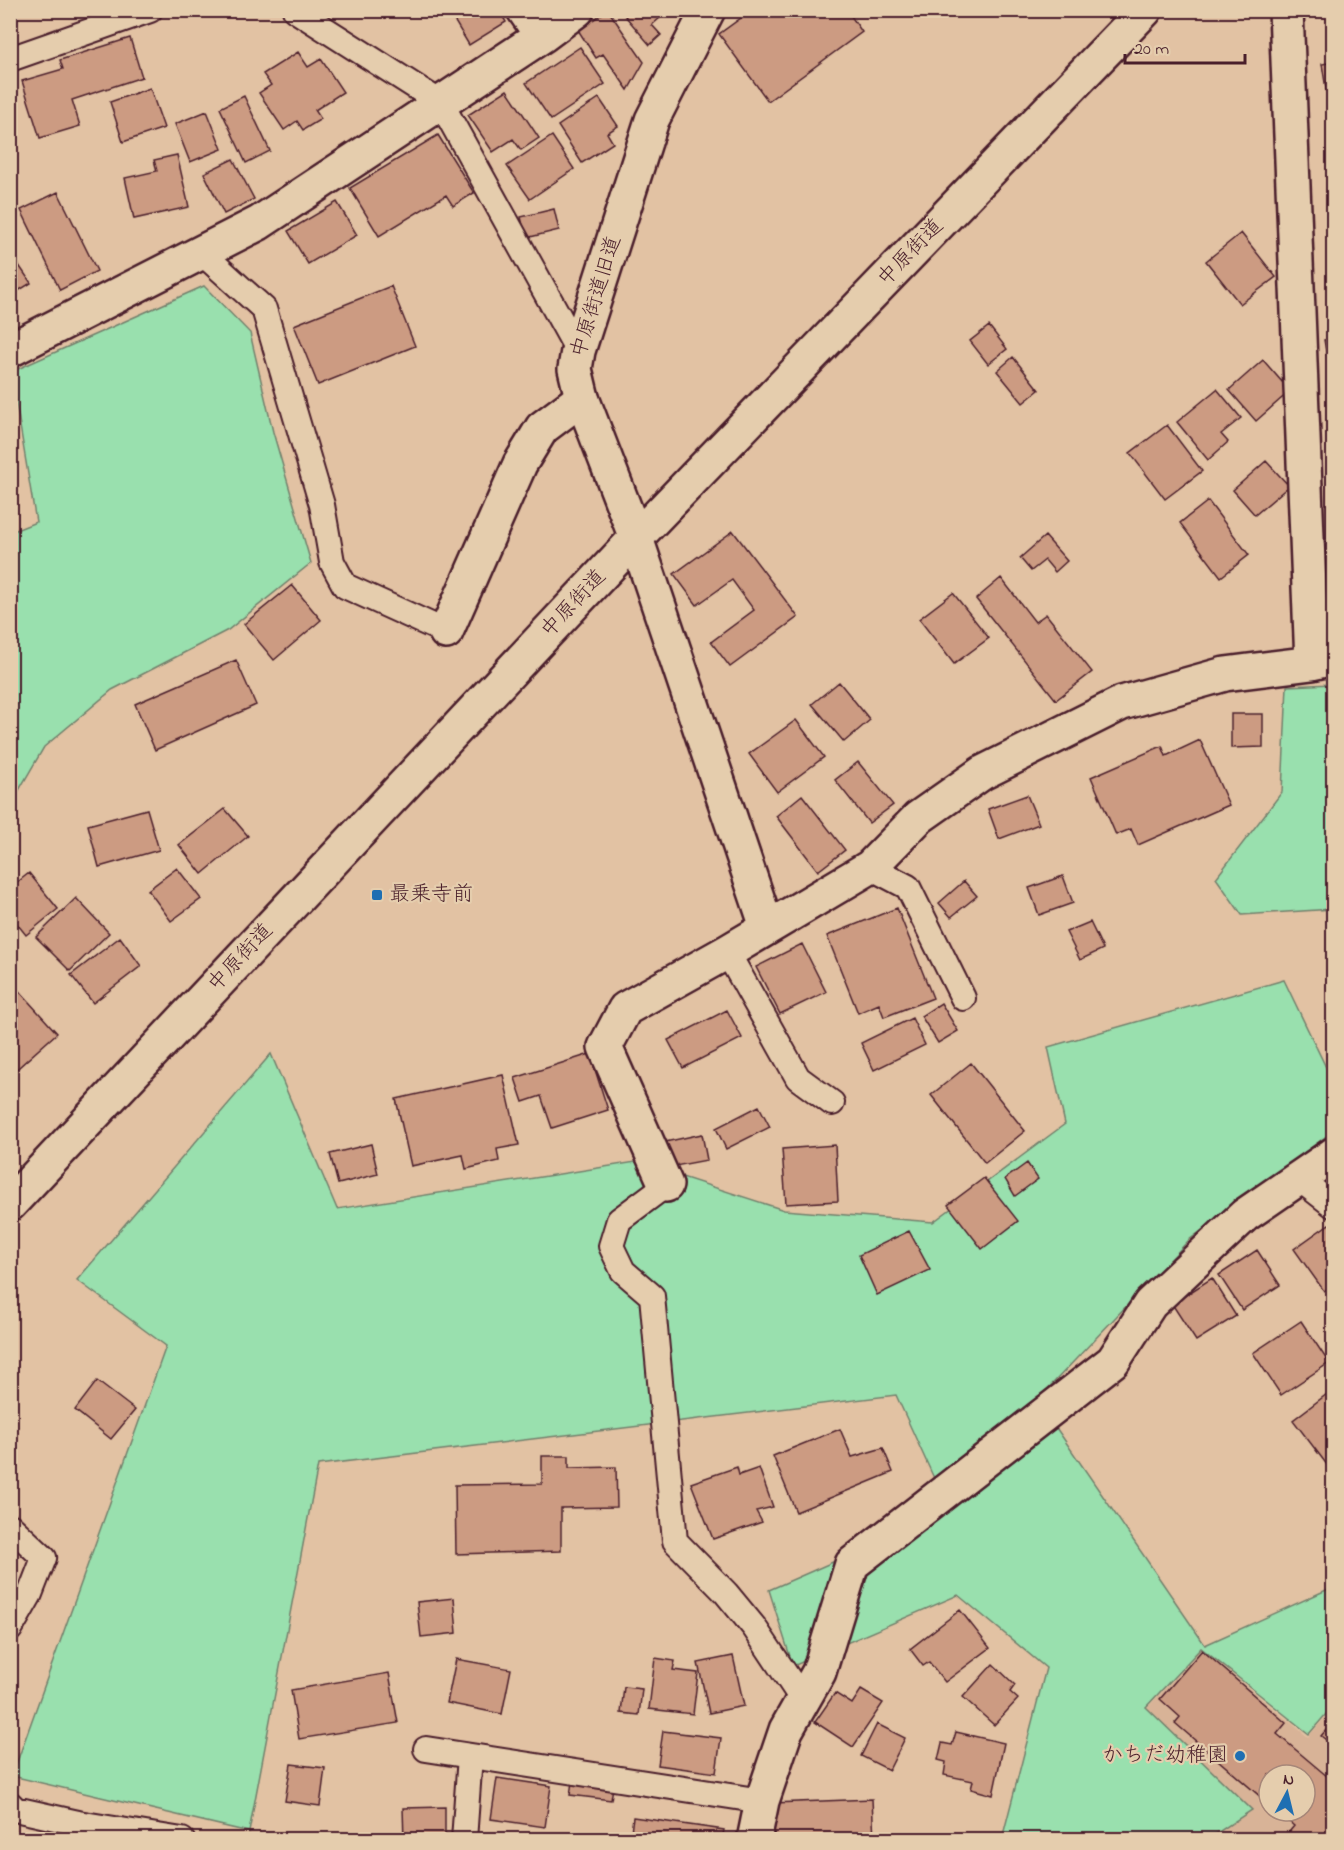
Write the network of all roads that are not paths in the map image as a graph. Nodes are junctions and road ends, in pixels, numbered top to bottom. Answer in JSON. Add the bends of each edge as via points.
{"nodes":[{"id":1,"x":150,"y":10,"type":"edge"},
{"id":2,"x":295,"y":10,"type":"edge"},
{"id":3,"x":577,"y":10,"type":"edge"},
{"id":4,"x":708,"y":10,"type":"edge"},
{"id":5,"x":1145,"y":10,"type":"edge"},
{"id":6,"x":1286,"y":10,"type":"edge"},
{"id":7,"x":533,"y":23,"type":"edge"},
{"id":8,"x":10,"y":59,"type":"edge"},
{"id":9,"x":441,"y":103,"type":"junction"},
{"id":10,"x":201,"y":252,"type":"junction"},
{"id":11,"x":10,"y":350,"type":"edge"},
{"id":12,"x":578,"y":351,"type":"junction"},
{"id":13,"x":582,"y":398,"type":"junction"},
{"id":14,"x":636,"y":538,"type":"junction"},
{"id":15,"x":446,"y":632,"type":"joint"},
{"id":16,"x":1323,"y":661,"type":"edge"},
{"id":17,"x":870,"y":867,"type":"junction"},
{"id":18,"x":767,"y":927,"type":"junction"},
{"id":19,"x":728,"y":952,"type":"junction"},
{"id":20,"x":963,"y":998,"type":"dead end"},
{"id":21,"x":832,"y":1103,"type":"dead end"},
{"id":22,"x":1334,"y":1154,"type":"edge"},
{"id":23,"x":1298,"y":1178,"type":"junction"},
{"id":24,"x":666,"y":1185,"type":"joint"},
{"id":25,"x":10,"y":1204,"type":"edge"},
{"id":26,"x":1334,"y":1206,"type":"edge"},
{"id":27,"x":10,"y":1526,"type":"edge"},
{"id":28,"x":10,"y":1629,"type":"edge"},
{"id":29,"x":802,"y":1699,"type":"junction"},
{"id":30,"x":426,"y":1749,"type":"dead end"},
{"id":31,"x":470,"y":1756,"type":"junction"},
{"id":32,"x":762,"y":1801,"type":"junction"},
{"id":33,"x":10,"y":1804,"type":"edge"},
{"id":34,"x":76,"y":1831,"type":"edge"},
{"id":35,"x":182,"y":1839,"type":"edge"},
{"id":36,"x":464,"y":1839,"type":"edge"},
{"id":37,"x":754,"y":1839,"type":"edge"}],
"edges":[{"from":1,"to":8,"type":"lane"},
{"from":2,"to":9,"type":"lane"},
{"from":3,"to":7,"type":"street"},
{"from":4,"to":12,"type":"street","name":"中原街道旧道","via":[[652,120]]},
{"from":5,"to":14,"type":"street","name":"中原街道"},
{"from":6,"to":16,"type":"street"},
{"from":7,"to":9,"type":"street"},
{"from":9,"to":10,"type":"street","via":[[259,223]]},
{"from":9,"to":12,"type":"lane"},
{"from":10,"to":11,"type":"street"},
{"from":10,"to":15,"type":"lane","via":[[264,309],[322,505],[332,562],[345,586]]},
{"from":12,"to":13,"type":"street","name":"中原街道旧道","via":[[575,369]]},
{"from":13,"to":14,"type":"street","name":"中原街道旧道"},
{"from":13,"to":15,"type":"street","via":[[542,428],[520,464]]},
{"from":14,"to":18,"type":"street","name":"中原街道旧道"},
{"from":14,"to":25,"type":"street","name":"中原街道"},
{"from":16,"to":17,"type":"street","via":[[1225,674],[1122,703],[982,773],[918,818]]},
{"from":17,"to":18,"type":"street"},
{"from":17,"to":20,"type":"lane","via":[[908,887]]},
{"from":18,"to":19,"type":"street"},
{"from":19,"to":21,"type":"lane","via":[[798,1078]]},
{"from":19,"to":24,"type":"street","via":[[625,1010],[604,1047]]},
{"from":22,"to":23,"type":"street"},
{"from":23,"to":26,"type":"lane"},
{"from":23,"to":29,"type":"street","via":[[1245,1215],[1150,1304],[1113,1361],[852,1564],[819,1672]]},
{"from":24,"to":29,"type":"lane","via":[[619,1220],[611,1246],[623,1271],[652,1296],[675,1541],[754,1627]]},
{"from":27,"to":28,"type":"lane","via":[[44,1558]]},
{"from":29,"to":32,"type":"street","via":[[786,1730]]},
{"from":30,"to":31,"type":"lane"},
{"from":31,"to":32,"type":"lane"},
{"from":31,"to":36,"type":"lane"},
{"from":32,"to":37,"type":"street"},
{"from":33,"to":34,"type":"lane"},
{"from":34,"to":35,"type":"lane"}]}
